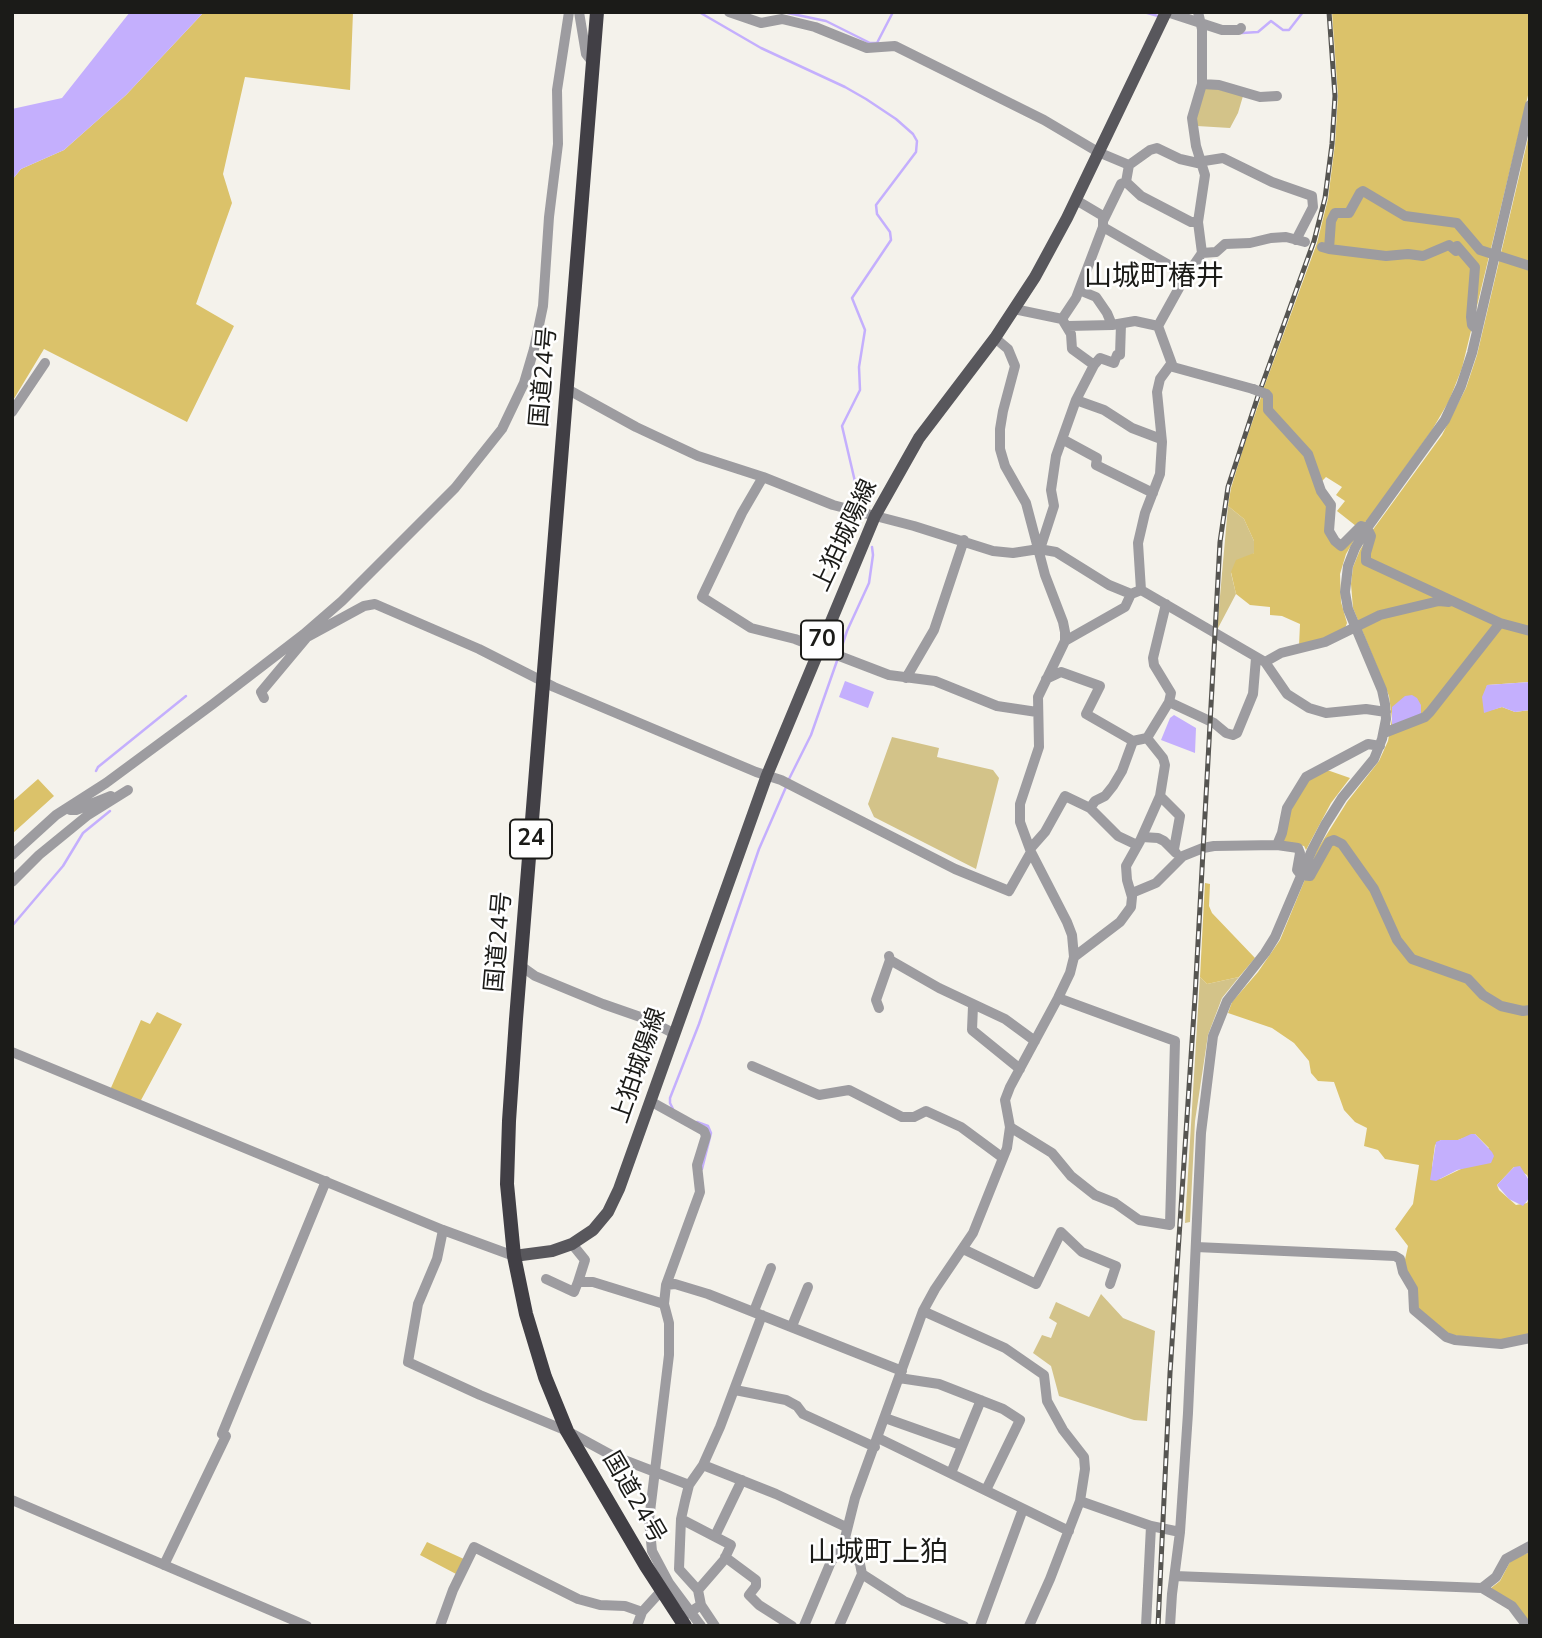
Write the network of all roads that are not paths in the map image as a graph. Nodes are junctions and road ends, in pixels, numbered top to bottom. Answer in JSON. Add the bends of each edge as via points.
{"nodes":[{"id":1,"x":569,"y":12,"type":"edge"},
{"id":2,"x":579,"y":12,"type":"edge"},
{"id":3,"x":597,"y":12,"type":"edge"},
{"id":4,"x":729,"y":12,"type":"edge"},
{"id":5,"x":1166,"y":12,"type":"edge"},
{"id":6,"x":1201,"y":22,"type":"edge"},
{"id":7,"x":1241,"y":28,"type":"dead end"},
{"id":8,"x":593,"y":64,"type":"junction"},
{"id":9,"x":1202,"y":84,"type":"junction"},
{"id":10,"x":1277,"y":96,"type":"dead end"},
{"id":11,"x":1530,"y":105,"type":"edge"},
{"id":12,"x":1098,"y":152,"type":"junction"},
{"id":13,"x":1202,"y":164,"type":"junction"},
{"id":14,"x":1129,"y":165,"type":"junction"},
{"id":15,"x":1126,"y":182,"type":"junction"},
{"id":16,"x":1076,"y":200,"type":"junction"},
{"id":17,"x":1198,"y":222,"type":"junction"},
{"id":18,"x":1103,"y":223,"type":"junction"},
{"id":19,"x":1202,"y":253,"type":"junction"},
{"id":20,"x":1495,"y":254,"type":"junction"},
{"id":21,"x":1530,"y":266,"type":"edge"},
{"id":22,"x":1184,"y":279,"type":"junction"},
{"id":23,"x":1079,"y":290,"type":"junction"},
{"id":24,"x":1014,"y":309,"type":"junction"},
{"id":25,"x":1065,"y":323,"type":"junction"},
{"id":26,"x":1117,"y":325,"type":"junction"},
{"id":27,"x":1158,"y":326,"type":"junction"},
{"id":28,"x":1477,"y":330,"type":"junction"},
{"id":29,"x":995,"y":338,"type":"junction"},
{"id":30,"x":45,"y":363,"type":"dead end"},
{"id":31,"x":1171,"y":364,"type":"junction"},
{"id":32,"x":1094,"y":365,"type":"junction"},
{"id":33,"x":567,"y":389,"type":"junction"},
{"id":34,"x":1076,"y":400,"type":"junction"},
{"id":35,"x":12,"y":412,"type":"edge"},
{"id":36,"x":1062,"y":439,"type":"junction"},
{"id":37,"x":1161,"y":439,"type":"junction"},
{"id":38,"x":763,"y":477,"type":"junction"},
{"id":39,"x":1153,"y":493,"type":"junction"},
{"id":40,"x":875,"y":516,"type":"junction"},
{"id":41,"x":1367,"y":528,"type":"junction"},
{"id":42,"x":964,"y":540,"type":"junction"},
{"id":43,"x":1040,"y":549,"type":"junction"},
{"id":44,"x":1142,"y":590,"type":"junction"},
{"id":45,"x":1131,"y":594,"type":"junction"},
{"id":46,"x":1458,"y":603,"type":"junction"},
{"id":47,"x":1166,"y":604,"type":"junction"},
{"id":48,"x":1500,"y":623,"type":"junction"},
{"id":49,"x":1356,"y":628,"type":"junction"},
{"id":50,"x":1530,"y":631,"type":"edge"},
{"id":51,"x":305,"y":635,"type":"junction"},
{"id":52,"x":1065,"y":641,"type":"junction"},
{"id":53,"x":819,"y":648,"type":"junction"},
{"id":54,"x":1261,"y":660,"type":"junction"},
{"id":55,"x":906,"y":678,"type":"junction"},
{"id":56,"x":1046,"y":679,"type":"junction"},
{"id":57,"x":544,"y":680,"type":"junction"},
{"id":58,"x":264,"y":698,"type":"dead end"},
{"id":59,"x":1169,"y":702,"type":"junction"},
{"id":60,"x":1037,"y":712,"type":"junction"},
{"id":61,"x":1386,"y":712,"type":"junction"},
{"id":62,"x":1384,"y":733,"type":"junction"},
{"id":63,"x":1147,"y":738,"type":"junction"},
{"id":64,"x":1133,"y":741,"type":"junction"},
{"id":65,"x":1380,"y":746,"type":"junction"},
{"id":66,"x":767,"y":775,"type":"junction"},
{"id":67,"x":1160,"y":796,"type":"junction"},
{"id":68,"x":1090,"y":808,"type":"junction"},
{"id":69,"x":67,"y":810,"type":"junction"},
{"id":70,"x":1139,"y":841,"type":"junction"},
{"id":71,"x":1277,"y":845,"type":"junction"},
{"id":72,"x":1174,"y":849,"type":"junction"},
{"id":73,"x":1031,"y":850,"type":"junction"},
{"id":74,"x":12,"y":855,"type":"edge"},
{"id":75,"x":1180,"y":859,"type":"junction"},
{"id":76,"x":1301,"y":876,"type":"junction"},
{"id":77,"x":12,"y":882,"type":"edge"},
{"id":78,"x":1132,"y":893,"type":"junction"},
{"id":79,"x":1074,"y":957,"type":"junction"},
{"id":80,"x":521,"y":967,"type":"junction"},
{"id":81,"x":1058,"y":999,"type":"junction"},
{"id":82,"x":973,"y":1006,"type":"junction"},
{"id":83,"x":879,"y":1008,"type":"dead end"},
{"id":84,"x":1530,"y":1010,"type":"edge"},
{"id":85,"x":673,"y":1033,"type":"junction"},
{"id":86,"x":1035,"y":1041,"type":"junction"},
{"id":87,"x":12,"y":1052,"type":"edge"},
{"id":88,"x":752,"y":1066,"type":"dead end"},
{"id":89,"x":1020,"y":1069,"type":"junction"},
{"id":90,"x":650,"y":1101,"type":"junction"},
{"id":91,"x":1010,"y":1127,"type":"junction"},
{"id":92,"x":1003,"y":1158,"type":"junction"},
{"id":93,"x":326,"y":1181,"type":"junction"},
{"id":94,"x":443,"y":1230,"type":"junction"},
{"id":95,"x":572,"y":1244,"type":"junction"},
{"id":96,"x":1196,"y":1247,"type":"junction"},
{"id":97,"x":963,"y":1249,"type":"junction"},
{"id":98,"x":514,"y":1256,"type":"junction"},
{"id":99,"x":771,"y":1268,"type":"dead end"},
{"id":100,"x":546,"y":1279,"type":"dead end"},
{"id":101,"x":578,"y":1282,"type":"junction"},
{"id":102,"x":1110,"y":1284,"type":"dead end"},
{"id":103,"x":666,"y":1285,"type":"junction"},
{"id":104,"x":808,"y":1287,"type":"dead end"},
{"id":105,"x":664,"y":1304,"type":"junction"},
{"id":106,"x":923,"y":1311,"type":"junction"},
{"id":107,"x":758,"y":1313,"type":"junction"},
{"id":108,"x":792,"y":1326,"type":"junction"},
{"id":109,"x":1530,"y":1338,"type":"edge"},
{"id":110,"x":901,"y":1375,"type":"junction"},
{"id":111,"x":735,"y":1390,"type":"junction"},
{"id":112,"x":981,"y":1400,"type":"junction"},
{"id":113,"x":885,"y":1418,"type":"junction"},
{"id":114,"x":567,"y":1432,"type":"junction"},
{"id":115,"x":876,"y":1442,"type":"junction"},
{"id":116,"x":961,"y":1445,"type":"junction"},
{"id":117,"x":703,"y":1465,"type":"junction"},
{"id":118,"x":655,"y":1471,"type":"junction"},
{"id":119,"x":951,"y":1473,"type":"junction"},
{"id":120,"x":742,"y":1480,"type":"junction"},
{"id":121,"x":689,"y":1485,"type":"junction"},
{"id":122,"x":986,"y":1490,"type":"junction"},
{"id":123,"x":12,"y":1500,"type":"edge"},
{"id":124,"x":1080,"y":1501,"type":"junction"},
{"id":125,"x":1023,"y":1509,"type":"junction"},
{"id":126,"x":681,"y":1519,"type":"junction"},
{"id":127,"x":1151,"y":1526,"type":"junction"},
{"id":128,"x":1069,"y":1531,"type":"junction"},
{"id":129,"x":846,"y":1532,"type":"junction"},
{"id":130,"x":1180,"y":1532,"type":"junction"},
{"id":131,"x":715,"y":1536,"type":"junction"},
{"id":132,"x":1530,"y":1546,"type":"edge"},
{"id":133,"x":725,"y":1557,"type":"junction"},
{"id":134,"x":164,"y":1565,"type":"junction"},
{"id":135,"x":862,"y":1574,"type":"junction"},
{"id":136,"x":1175,"y":1576,"type":"junction"},
{"id":137,"x":1482,"y":1588,"type":"junction"},
{"id":138,"x":662,"y":1590,"type":"junction"},
{"id":139,"x":698,"y":1590,"type":"junction"},
{"id":140,"x":642,"y":1612,"type":"junction"},
{"id":141,"x":690,"y":1615,"type":"edge"},
{"id":142,"x":950,"y":1624,"type":"edge"},
{"id":143,"x":307,"y":1626,"type":"edge"},
{"id":144,"x":440,"y":1626,"type":"edge"},
{"id":145,"x":637,"y":1626,"type":"edge"},
{"id":146,"x":701,"y":1626,"type":"edge"},
{"id":147,"x":715,"y":1626,"type":"edge"},
{"id":148,"x":792,"y":1626,"type":"edge"},
{"id":149,"x":804,"y":1626,"type":"edge"},
{"id":150,"x":839,"y":1626,"type":"edge"},
{"id":151,"x":964,"y":1626,"type":"edge"},
{"id":152,"x":980,"y":1626,"type":"edge"},
{"id":153,"x":1030,"y":1626,"type":"edge"},
{"id":154,"x":1146,"y":1626,"type":"edge"},
{"id":155,"x":1170,"y":1626,"type":"edge"},
{"id":156,"x":1527,"y":1626,"type":"edge"}],
"edges":[{"from":1,"to":51,"type":"street","via":[[557,89],[558,144],[543,306],[524,383],[502,429],[454,488]]},
{"from":2,"to":8,"type":"street","via":[[586,54]]},
{"from":3,"to":8,"type":"highway","name":"国道24号","number":"24"},
{"from":4,"to":12,"type":"street","via":[[761,23],[782,19],[815,27],[867,48],[895,46]]},
{"from":5,"to":6,"type":"street"},
{"from":5,"to":12,"type":"main road","name":"上狛城陽線","number":"70"},
{"from":6,"to":7,"type":"street","via":[[1222,30]]},
{"from":6,"to":9,"type":"street"},
{"from":8,"to":33,"type":"highway","name":"国道24号","number":"24"},
{"from":9,"to":10,"type":"street","via":[[1260,97]]},
{"from":9,"to":13,"type":"street","via":[[1192,118]]},
{"from":11,"to":20,"type":"street"},
{"from":12,"to":14,"type":"street"},
{"from":12,"to":16,"type":"main road","name":"上狛城陽線","number":"70"},
{"from":13,"to":14,"type":"street","via":[[1157,148]]},
{"from":13,"to":17,"type":"street","via":[[1205,184]]},
{"from":13,"to":19,"type":"street","via":[[1223,158],[1312,196],[1313,207],[1301,241],[1271,238],[1225,244],[1216,252]]},
{"from":14,"to":15,"type":"street"},
{"from":15,"to":17,"type":"street","via":[[1160,208]]},
{"from":15,"to":18,"type":"street"},
{"from":16,"to":18,"type":"street","via":[[1097,210]]},
{"from":16,"to":24,"type":"main road","name":"上狛城陽線","number":"70"},
{"from":17,"to":19,"type":"street"},
{"from":18,"to":22,"type":"street"},
{"from":18,"to":23,"type":"street"},
{"from":19,"to":22,"type":"street"},
{"from":20,"to":21,"type":"street"},
{"from":20,"to":28,"type":"street"},
{"from":20,"to":28,"type":"street","via":[[1480,250],[1457,223],[1405,216],[1363,191],[1349,213],[1335,213],[1325,248],[1423,256],[1449,245],[1456,251],[1457,246],[1475,267],[1471,317]]},
{"from":22,"to":27,"type":"street"},
{"from":23,"to":25,"type":"street"},
{"from":23,"to":26,"type":"street","via":[[1096,298]]},
{"from":24,"to":25,"type":"street"},
{"from":24,"to":29,"type":"main road","name":"上狛城陽線","number":"70"},
{"from":25,"to":26,"type":"street"},
{"from":25,"to":32,"type":"street","via":[[1072,349]]},
{"from":26,"to":27,"type":"street","via":[[1135,321]]},
{"from":26,"to":32,"type":"street","via":[[1120,355],[1114,363],[1100,358]]},
{"from":27,"to":31,"type":"street"},
{"from":28,"to":41,"type":"street","via":[[1467,370],[1445,420]]},
{"from":29,"to":40,"type":"main road","name":"上狛城陽線","number":"70","via":[[919,438]]},
{"from":29,"to":43,"type":"street","via":[[1008,349],[1015,366],[1000,449],[1026,503]]},
{"from":30,"to":35,"type":"street"},
{"from":31,"to":37,"type":"street","via":[[1157,392]]},
{"from":31,"to":41,"type":"street","bridge":true,"via":[[1266,394],[1268,410],[1304,447],[1313,464],[1321,491],[1331,505],[1331,537],[1342,546],[1361,526]]},
{"from":32,"to":34,"type":"street"},
{"from":33,"to":38,"type":"street","via":[[698,456]]},
{"from":33,"to":57,"type":"highway","name":"国道24号","number":"24"},
{"from":34,"to":36,"type":"street"},
{"from":34,"to":37,"type":"street"},
{"from":36,"to":39,"type":"street","via":[[1097,458],[1096,466]]},
{"from":36,"to":43,"type":"street","via":[[1052,478],[1054,506]]},
{"from":37,"to":39,"type":"street","via":[[1160,474]]},
{"from":38,"to":40,"type":"street"},
{"from":38,"to":53,"type":"street","via":[[702,597],[751,628]]},
{"from":39,"to":44,"type":"street","via":[[1138,543]]},
{"from":40,"to":42,"type":"street"},
{"from":40,"to":53,"type":"main road","name":"上狛城陽線","number":"70"},
{"from":41,"to":46,"type":"street","via":[[1371,536],[1366,561]]},
{"from":41,"to":49,"type":"street","via":[[1346,575],[1346,601]]},
{"from":42,"to":43,"type":"street","via":[[1003,552]]},
{"from":42,"to":55,"type":"street","via":[[934,630]]},
{"from":43,"to":45,"type":"street","via":[[1056,552]]},
{"from":43,"to":52,"type":"street"},
{"from":44,"to":45,"type":"street"},
{"from":44,"to":47,"type":"street"},
{"from":45,"to":52,"type":"street","via":[[1125,607]]},
{"from":46,"to":48,"type":"street"},
{"from":46,"to":49,"type":"street","via":[[1439,601],[1394,611]]},
{"from":47,"to":54,"type":"street"},
{"from":47,"to":59,"type":"street","via":[[1153,658],[1169,688]]},
{"from":48,"to":50,"type":"street"},
{"from":48,"to":62,"type":"street","via":[[1430,712]]},
{"from":49,"to":54,"type":"street"},
{"from":49,"to":61,"type":"street"},
{"from":51,"to":57,"type":"street","via":[[375,604]]},
{"from":51,"to":58,"type":"street","via":[[261,692]]},
{"from":51,"to":69,"type":"street"},
{"from":52,"to":56,"type":"street"},
{"from":53,"to":55,"type":"street","via":[[889,676]]},
{"from":53,"to":66,"type":"main road","name":"上狛城陽線","number":"70"},
{"from":54,"to":59,"type":"street","via":[[1237,733],[1226,733]]},
{"from":54,"to":61,"type":"street","via":[[1292,698],[1319,712]]},
{"from":55,"to":60,"type":"street","via":[[935,681],[997,706]]},
{"from":56,"to":60,"type":"street"},
{"from":56,"to":64,"type":"street","via":[[1061,672],[1100,686],[1086,714]]},
{"from":57,"to":66,"type":"street"},
{"from":57,"to":80,"type":"highway","name":"国道24号","number":"24"},
{"from":59,"to":63,"type":"street"},
{"from":60,"to":73,"type":"street","via":[[1039,747],[1019,810]]},
{"from":61,"to":62,"type":"street"},
{"from":62,"to":65,"type":"street"},
{"from":63,"to":64,"type":"street"},
{"from":63,"to":67,"type":"street","via":[[1165,765]]},
{"from":64,"to":68,"type":"street","via":[[1122,771]]},
{"from":65,"to":71,"type":"street","via":[[1368,744],[1306,778],[1286,808]]},
{"from":65,"to":76,"type":"street","via":[[1334,811]]},
{"from":66,"to":73,"type":"street","via":[[955,869],[1009,891]]},
{"from":66,"to":85,"type":"main road","name":"上狛城陽線","number":"70"},
{"from":67,"to":70,"type":"street"},
{"from":67,"to":72,"type":"street","via":[[1180,816]]},
{"from":68,"to":70,"type":"street","via":[[1118,836]]},
{"from":68,"to":73,"type":"street","via":[[1065,796]]},
{"from":69,"to":74,"type":"street"},
{"from":69,"to":77,"type":"street","via":[[128,790],[88,815]]},
{"from":70,"to":72,"type":"street","via":[[1158,838]]},
{"from":70,"to":78,"type":"street","via":[[1126,866]]},
{"from":71,"to":75,"type":"street","via":[[1214,846]]},
{"from":71,"to":76,"type":"street","via":[[1298,848]]},
{"from":72,"to":75,"type":"street"},
{"from":73,"to":79,"type":"street","via":[[1067,922]]},
{"from":75,"to":78,"type":"street","via":[[1156,883]]},
{"from":76,"to":84,"type":"street","via":[[1310,876],[1327,844],[1337,841],[1350,852],[1374,889],[1397,940],[1412,959],[1468,979],[1501,1006]]},
{"from":76,"to":96,"type":"street","via":[[1275,937],[1227,1001],[1215,1027],[1201,1133]]},
{"from":78,"to":79,"type":"street","via":[[1128,915]]},
{"from":79,"to":81,"type":"street"},
{"from":80,"to":85,"type":"street"},
{"from":80,"to":98,"type":"highway","name":"国道24号","number":"24","via":[[509,1121]]},
{"from":81,"to":86,"type":"street"},
{"from":81,"to":91,"type":"street","via":[[1175,1041],[1170,1224],[1139,1220],[1095,1195],[1052,1153]]},
{"from":82,"to":83,"type":"street","via":[[889,957],[876,1000]]},
{"from":82,"to":86,"type":"street","via":[[1005,1019]]},
{"from":82,"to":89,"type":"street","via":[[972,1030]]},
{"from":85,"to":90,"type":"main road","name":"上狛城陽線","number":"70"},
{"from":86,"to":89,"type":"street"},
{"from":87,"to":93,"type":"street"},
{"from":88,"to":92,"type":"street","via":[[819,1095],[849,1090],[901,1117],[926,1111],[961,1128]]},
{"from":89,"to":91,"type":"street","via":[[1005,1100]]},
{"from":90,"to":95,"type":"main road","name":"上狛城陽線","number":"70","via":[[608,1212]]},
{"from":90,"to":103,"type":"street","via":[[706,1136],[698,1165],[700,1192]]},
{"from":91,"to":92,"type":"street"},
{"from":92,"to":97,"type":"street"},
{"from":93,"to":94,"type":"street"},
{"from":93,"to":134,"type":"street","via":[[222,1434],[226,1436]]},
{"from":94,"to":98,"type":"street"},
{"from":94,"to":114,"type":"street","via":[[437,1259],[418,1304],[408,1362]]},
{"from":95,"to":98,"type":"main road","name":"上狛城陽線","number":"70"},
{"from":95,"to":101,"type":"street","via":[[586,1260]]},
{"from":96,"to":109,"type":"street","via":[[1395,1256],[1413,1289],[1414,1310],[1446,1337],[1501,1344]]},
{"from":96,"to":130,"type":"street"},
{"from":97,"to":102,"type":"street","via":[[1036,1284],[1061,1232],[1082,1252],[1116,1266]]},
{"from":97,"to":106,"type":"street"},
{"from":98,"to":114,"type":"highway","name":"国道24号","number":"24","via":[[526,1314]]},
{"from":99,"to":107,"type":"street"},
{"from":100,"to":101,"type":"street","via":[[574,1292]]},
{"from":101,"to":105,"type":"street","via":[[593,1282]]},
{"from":103,"to":105,"type":"street"},
{"from":103,"to":107,"type":"street","via":[[708,1294]]},
{"from":104,"to":108,"type":"street"},
{"from":105,"to":118,"type":"street","via":[[669,1355]]},
{"from":106,"to":110,"type":"street"},
{"from":106,"to":124,"type":"street","via":[[1005,1348],[1044,1375],[1047,1401],[1085,1460]]},
{"from":107,"to":108,"type":"street"},
{"from":107,"to":111,"type":"street"},
{"from":108,"to":110,"type":"street"},
{"from":110,"to":112,"type":"street"},
{"from":110,"to":113,"type":"street"},
{"from":111,"to":115,"type":"street","via":[[786,1400],[803,1414]]},
{"from":111,"to":117,"type":"street"},
{"from":112,"to":116,"type":"street"},
{"from":112,"to":122,"type":"street","via":[[1020,1420]]},
{"from":113,"to":115,"type":"street"},
{"from":113,"to":116,"type":"street"},
{"from":114,"to":118,"type":"street"},
{"from":114,"to":138,"type":"highway","name":"国道24号","number":"24"},
{"from":115,"to":119,"type":"street"},
{"from":115,"to":129,"type":"street"},
{"from":116,"to":119,"type":"street"},
{"from":117,"to":120,"type":"street"},
{"from":117,"to":121,"type":"street"},
{"from":118,"to":121,"type":"street"},
{"from":118,"to":141,"type":"street","via":[[649,1504],[652,1551]]},
{"from":119,"to":122,"type":"street"},
{"from":120,"to":129,"type":"street"},
{"from":120,"to":131,"type":"street"},
{"from":121,"to":126,"type":"street"},
{"from":122,"to":125,"type":"street"},
{"from":123,"to":134,"type":"street"},
{"from":124,"to":127,"type":"street"},
{"from":124,"to":128,"type":"street"},
{"from":125,"to":128,"type":"street"},
{"from":125,"to":152,"type":"street"},
{"from":126,"to":131,"type":"street"},
{"from":126,"to":139,"type":"street","via":[[679,1569]]},
{"from":127,"to":130,"type":"street"},
{"from":127,"to":154,"type":"street"},
{"from":128,"to":153,"type":"street"},
{"from":129,"to":135,"type":"street"},
{"from":129,"to":149,"type":"street"},
{"from":130,"to":136,"type":"street"},
{"from":131,"to":133,"type":"street","via":[[731,1545]]},
{"from":132,"to":137,"type":"street","via":[[1506,1559],[1496,1577]]},
{"from":133,"to":139,"type":"street"},
{"from":133,"to":148,"type":"street","via":[[756,1580],[749,1595]]},
{"from":134,"to":143,"type":"street"},
{"from":135,"to":142,"type":"street"},
{"from":135,"to":150,"type":"street"},
{"from":136,"to":137,"type":"street"},
{"from":136,"to":155,"type":"street"},
{"from":137,"to":156,"type":"street","via":[[1512,1606]]},
{"from":138,"to":140,"type":"street"},
{"from":138,"to":141,"type":"highway","name":"国道24号","number":"24"},
{"from":139,"to":141,"type":"street"},
{"from":140,"to":144,"type":"street","via":[[578,1599],[474,1547]]},
{"from":140,"to":145,"type":"street"},
{"from":141,"to":146,"type":"street"},
{"from":141,"to":147,"type":"street"},
{"from":142,"to":151,"type":"street"}]}
